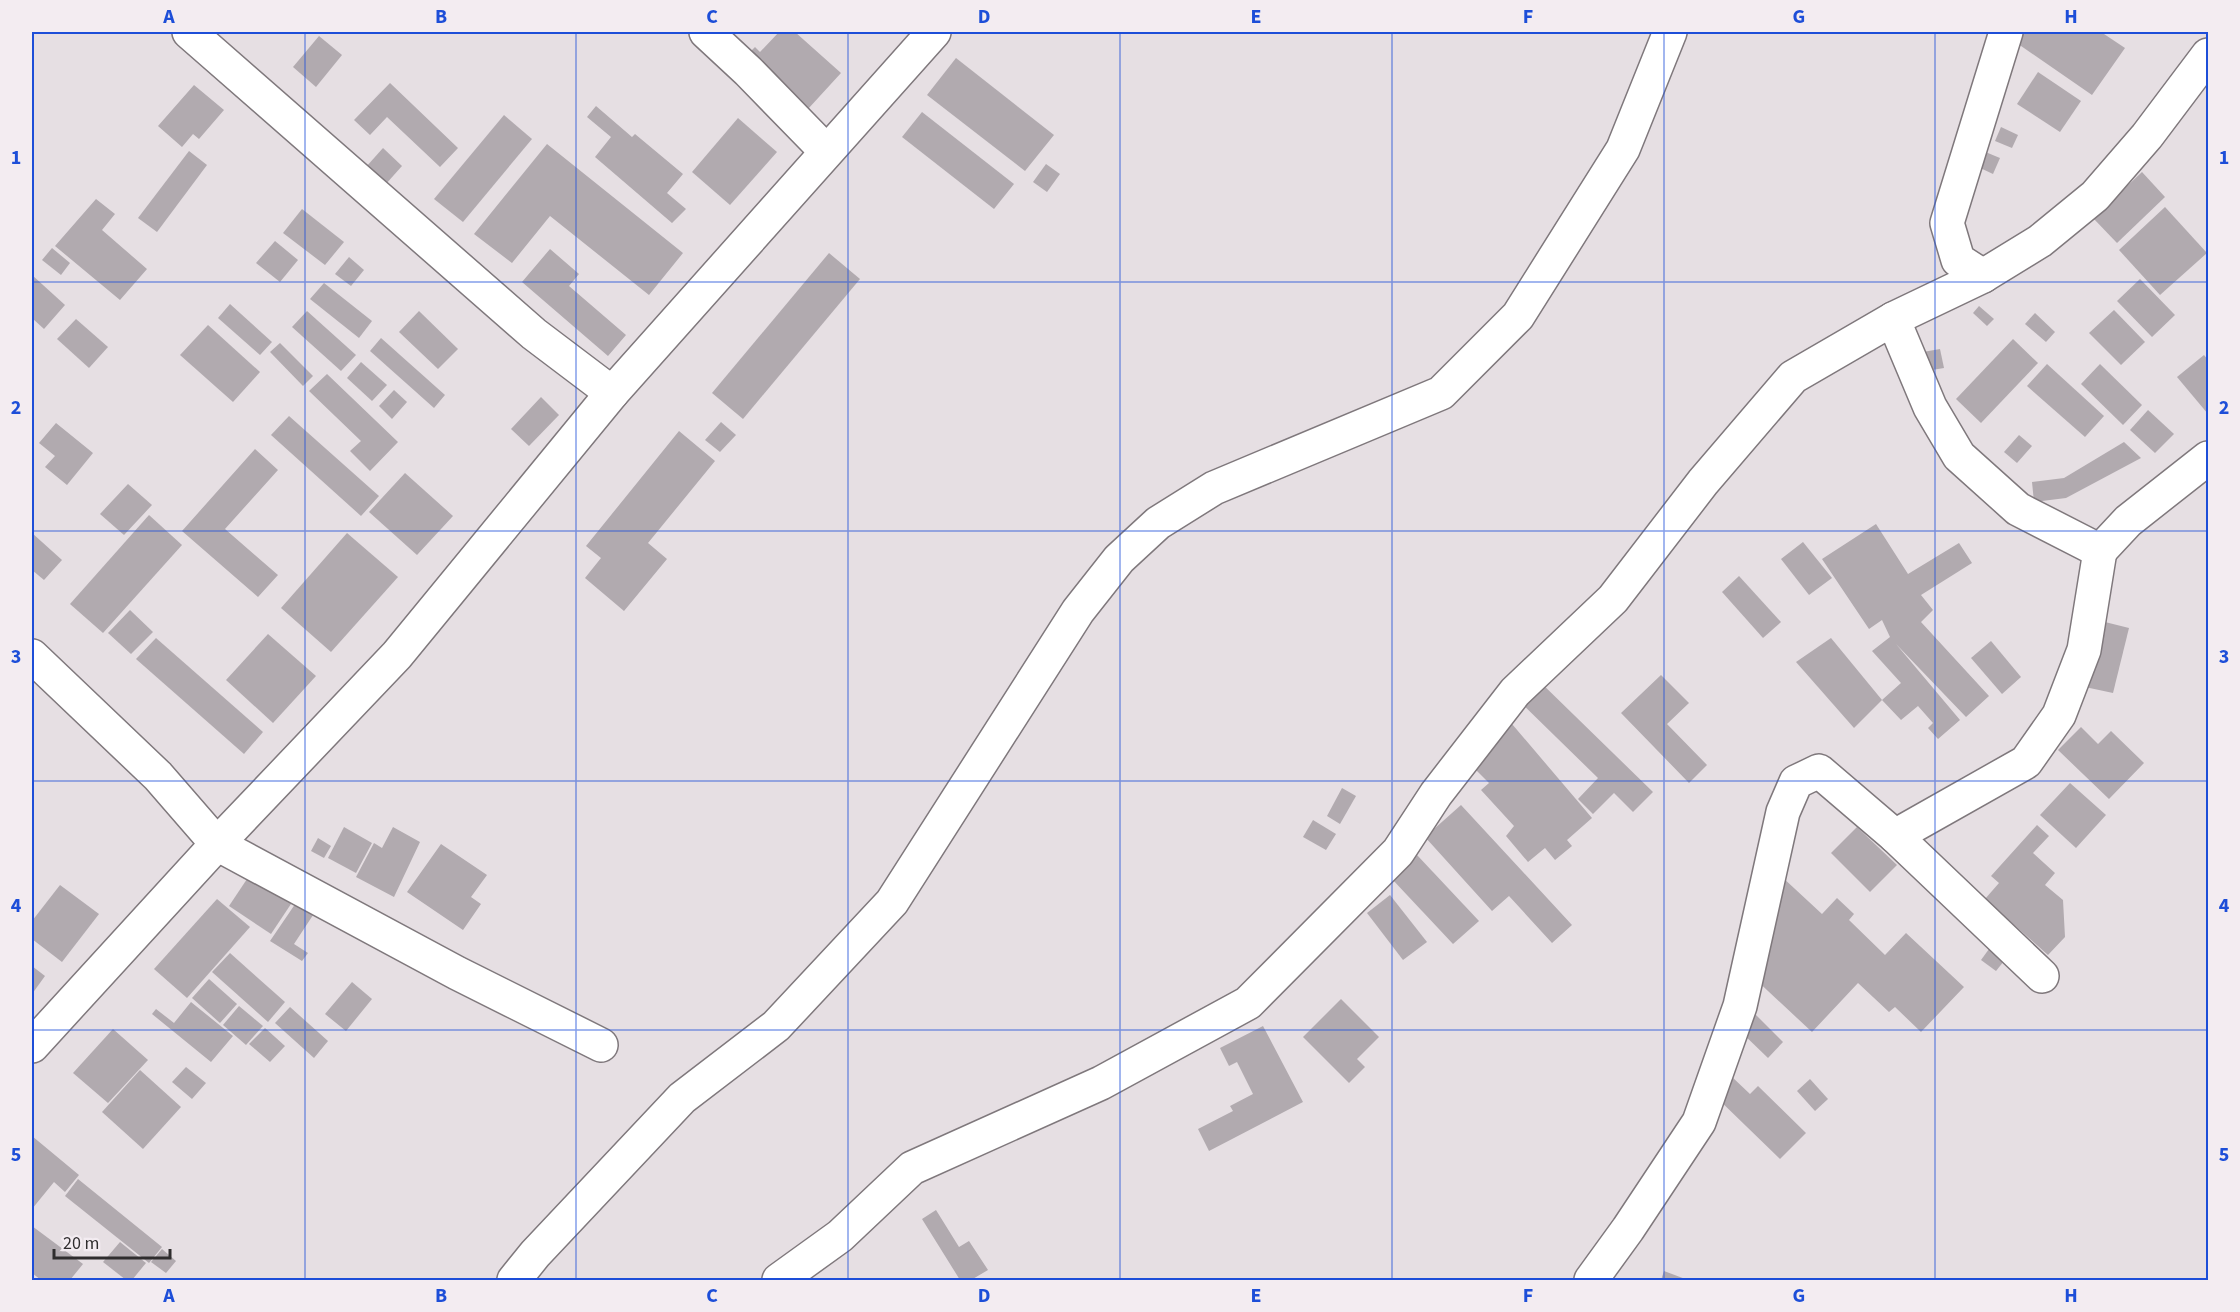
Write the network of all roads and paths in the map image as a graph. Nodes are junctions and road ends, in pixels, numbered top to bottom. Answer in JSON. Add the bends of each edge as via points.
{"nodes":[{"id":1,"x":189,"y":32,"type":"edge"},
{"id":2,"x":706,"y":32,"type":"edge"},
{"id":3,"x":934,"y":32,"type":"edge"},
{"id":4,"x":1670,"y":32,"type":"edge"},
{"id":5,"x":2006,"y":32,"type":"edge"},
{"id":6,"x":2208,"y":55,"type":"edge"},
{"id":7,"x":826,"y":151,"type":"junction"},
{"id":8,"x":1983,"y":276,"type":"junction"},
{"id":9,"x":1893,"y":319,"type":"junction"},
{"id":10,"x":612,"y":393,"type":"junction"},
{"id":11,"x":2208,"y":458,"type":"edge"},
{"id":12,"x":2100,"y":551,"type":"junction"},
{"id":13,"x":32,"y":656,"type":"edge"},
{"id":14,"x":1895,"y":836,"type":"junction"},
{"id":15,"x":217,"y":844,"type":"junction"},
{"id":16,"x":2042,"y":976,"type":"dead end"},
{"id":17,"x":602,"y":1045,"type":"dead end"},
{"id":18,"x":32,"y":1046,"type":"edge"},
{"id":19,"x":514,"y":1281,"type":"edge"},
{"id":20,"x":779,"y":1281,"type":"edge"},
{"id":21,"x":1591,"y":1281,"type":"edge"}],
"edges":[{"from":1,"to":10,"type":"street","via":[[534,334]]},
{"from":2,"to":7,"type":"street"},
{"from":3,"to":7,"type":"street"},
{"from":4,"to":19,"type":"street","via":[[1623,149],[1518,316],[1441,393],[1214,488],[1158,523],[1119,559],[1078,611],[892,902],[776,1026],[682,1098]]},
{"from":5,"to":8,"type":"street","via":[[1947,223],[1958,260]]},
{"from":6,"to":8,"type":"street","via":[[2094,196],[2040,241]]},
{"from":7,"to":10,"type":"street"},
{"from":8,"to":9,"type":"street"},
{"from":9,"to":12,"type":"street","via":[[1930,407],[1959,456],[2018,509]]},
{"from":9,"to":20,"type":"street","via":[[1793,377],[1703,482],[1613,599],[1515,692],[1436,794],[1398,852],[1248,1003],[1101,1083],[912,1168],[840,1236]]},
{"from":10,"to":15,"type":"street","via":[[397,656]]},
{"from":11,"to":12,"type":"street","via":[[2127,521]]},
{"from":12,"to":14,"type":"street","via":[[2084,650],[2059,715],[2026,762]]},
{"from":13,"to":15,"type":"street","via":[[158,776]]},
{"from":14,"to":16,"type":"street"},
{"from":14,"to":21,"type":"street","via":[[1819,771],[1796,782],[1783,812],[1740,1006],[1699,1122]]},
{"from":15,"to":17,"type":"street","via":[[457,973]]},
{"from":15,"to":18,"type":"street"}]}
